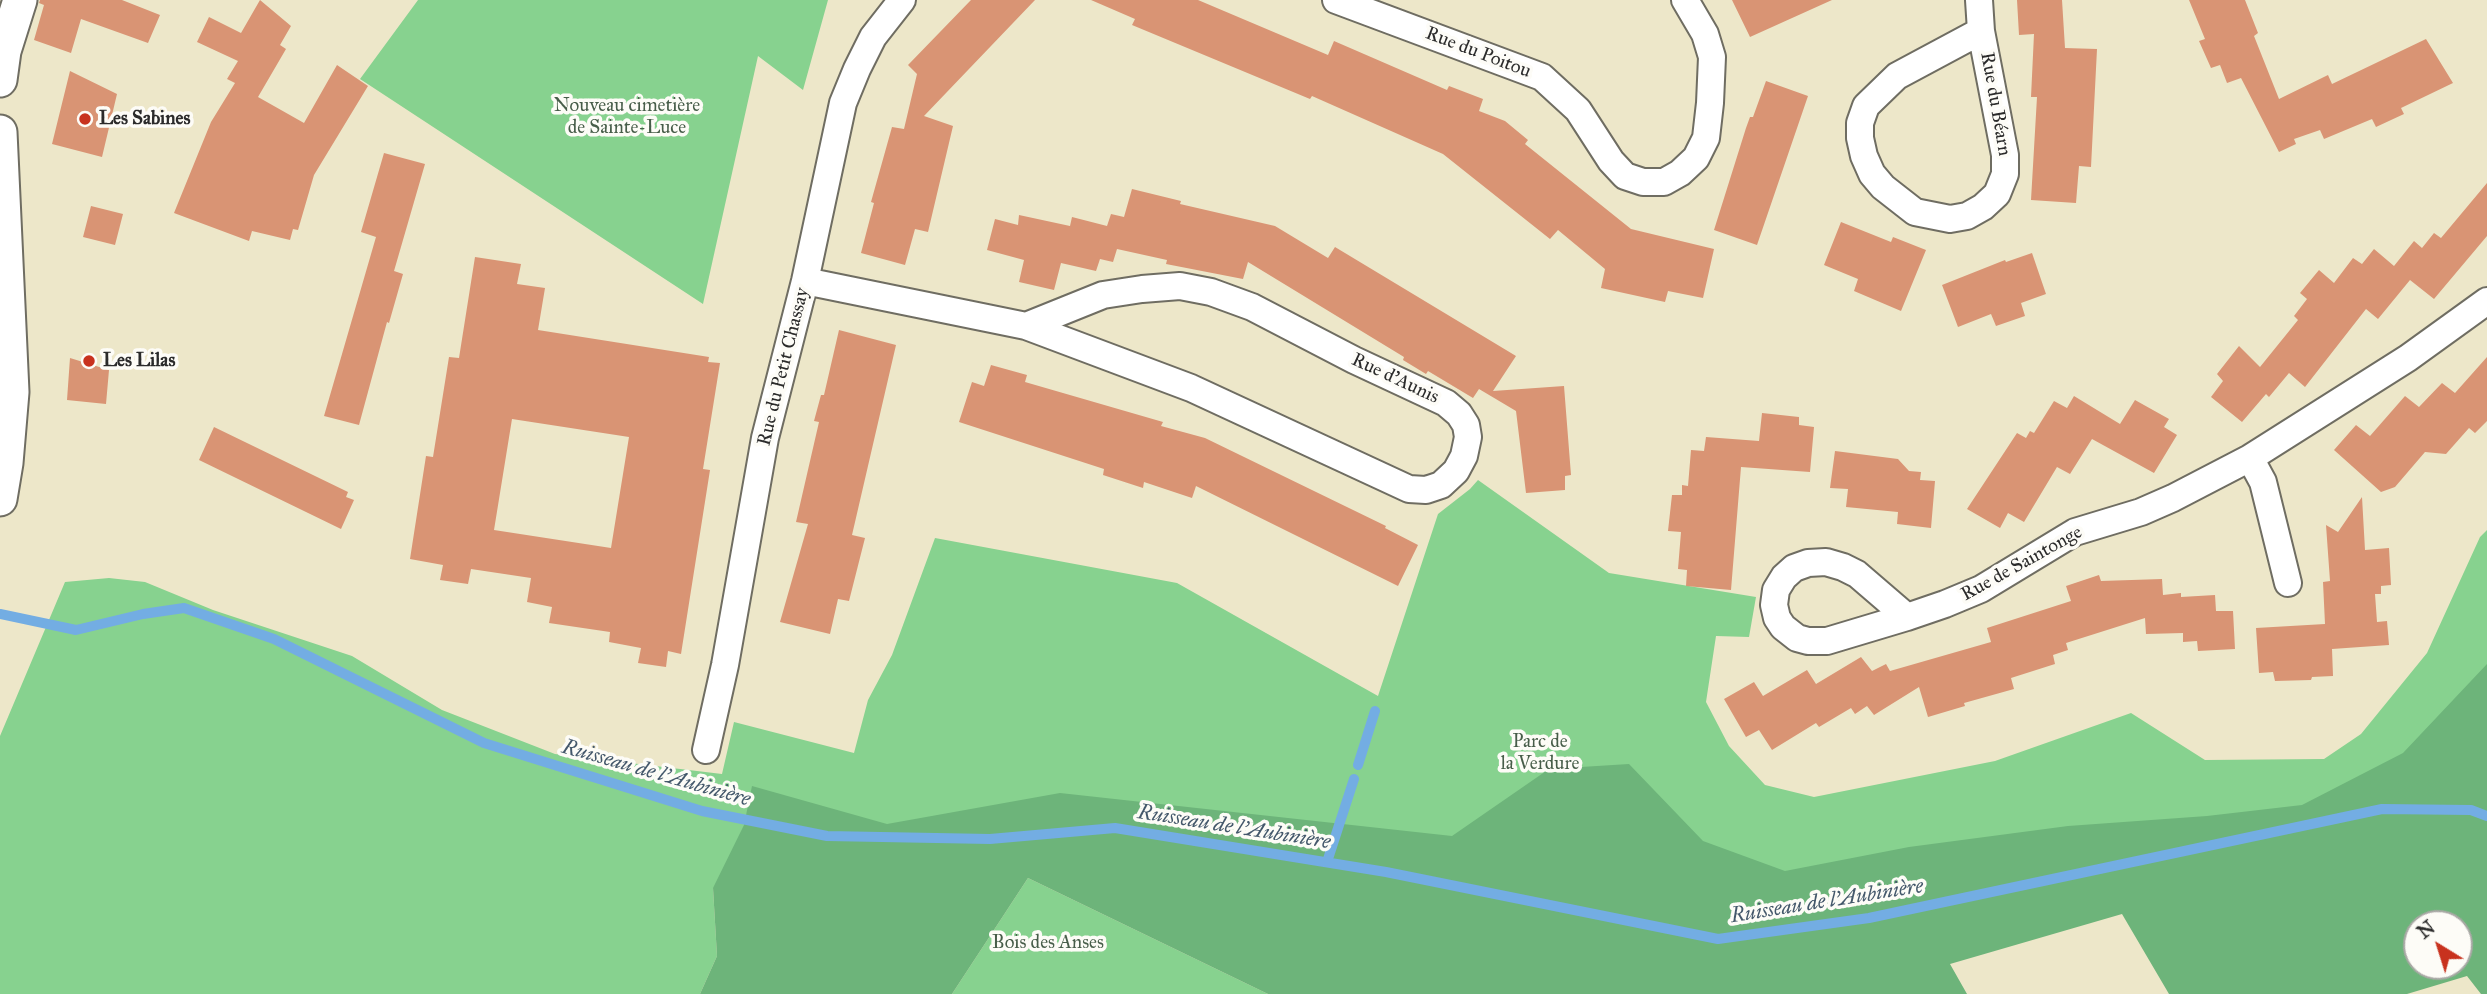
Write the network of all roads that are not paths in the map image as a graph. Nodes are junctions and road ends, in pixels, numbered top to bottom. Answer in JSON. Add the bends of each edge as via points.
{"nodes":[{"id":1,"x":20,"y":0,"type":"edge"},
{"id":2,"x":902,"y":0,"type":"edge"},
{"id":3,"x":1336,"y":0,"type":"edge"},
{"id":4,"x":1685,"y":0,"type":"edge"},
{"id":5,"x":1979,"y":0,"type":"edge"},
{"id":6,"x":1982,"y":31,"type":"junction"},
{"id":7,"x":0,"y":80,"type":"edge"},
{"id":8,"x":0,"y":132,"type":"edge"},
{"id":9,"x":805,"y":281,"type":"junction"},
{"id":10,"x":2487,"y":301,"type":"edge"},
{"id":11,"x":1026,"y":326,"type":"junction"},
{"id":12,"x":2250,"y":458,"type":"junction"},
{"id":13,"x":0,"y":499,"type":"edge"},
{"id":14,"x":2288,"y":583,"type":"dead end"},
{"id":15,"x":1907,"y":618,"type":"junction"},
{"id":16,"x":706,"y":750,"type":"dead end"}],
"edges":[{"from":1,"to":7,"type":"street"},
{"from":2,"to":9,"type":"street","name":"Rue du Petit Chassay","via":[[873,37],[843,103]]},
{"from":3,"to":4,"type":"street","name":"Rue du Poitou","via":[[1542,77],[1578,110],[1625,176],[1664,182],[1696,158],[1706,138],[1712,57],[1705,34]]},
{"from":5,"to":6,"type":"street","name":"Rue du Béarn"},
{"from":6,"to":6,"type":"street","name":"Rue du Béarn","via":[[1897,76],[1877,93],[1863,114],[1860,138],[1872,174],[1915,212],[1950,219],[1967,216],[1997,194],[2006,174]]},
{"from":8,"to":13,"type":"street","via":[[12,393]]},
{"from":9,"to":11,"type":"street","name":"Rue d'Aunis"},
{"from":9,"to":16,"type":"street","name":"Rue du Petit Chassay","via":[[765,438]]},
{"from":10,"to":12,"type":"street","name":"Rue de Saintonge","via":[[2408,358]]},
{"from":11,"to":11,"type":"street","name":"Rue d'Aunis","via":[[1103,295],[1180,286],[1211,292],[1252,307],[1446,403],[1466,425],[1464,456],[1441,485],[1409,489],[1191,388]]},
{"from":12,"to":14,"type":"street","via":[[2263,482]]},
{"from":12,"to":15,"type":"street","name":"Rue de Saintonge","via":[[2162,503],[2075,532],[1982,589]]},
{"from":15,"to":15,"type":"street","name":"Rue de Saintonge","via":[[1827,641],[1808,641],[1797,638],[1777,618],[1776,590],[1794,568],[1826,562],[1857,574]]}]}
